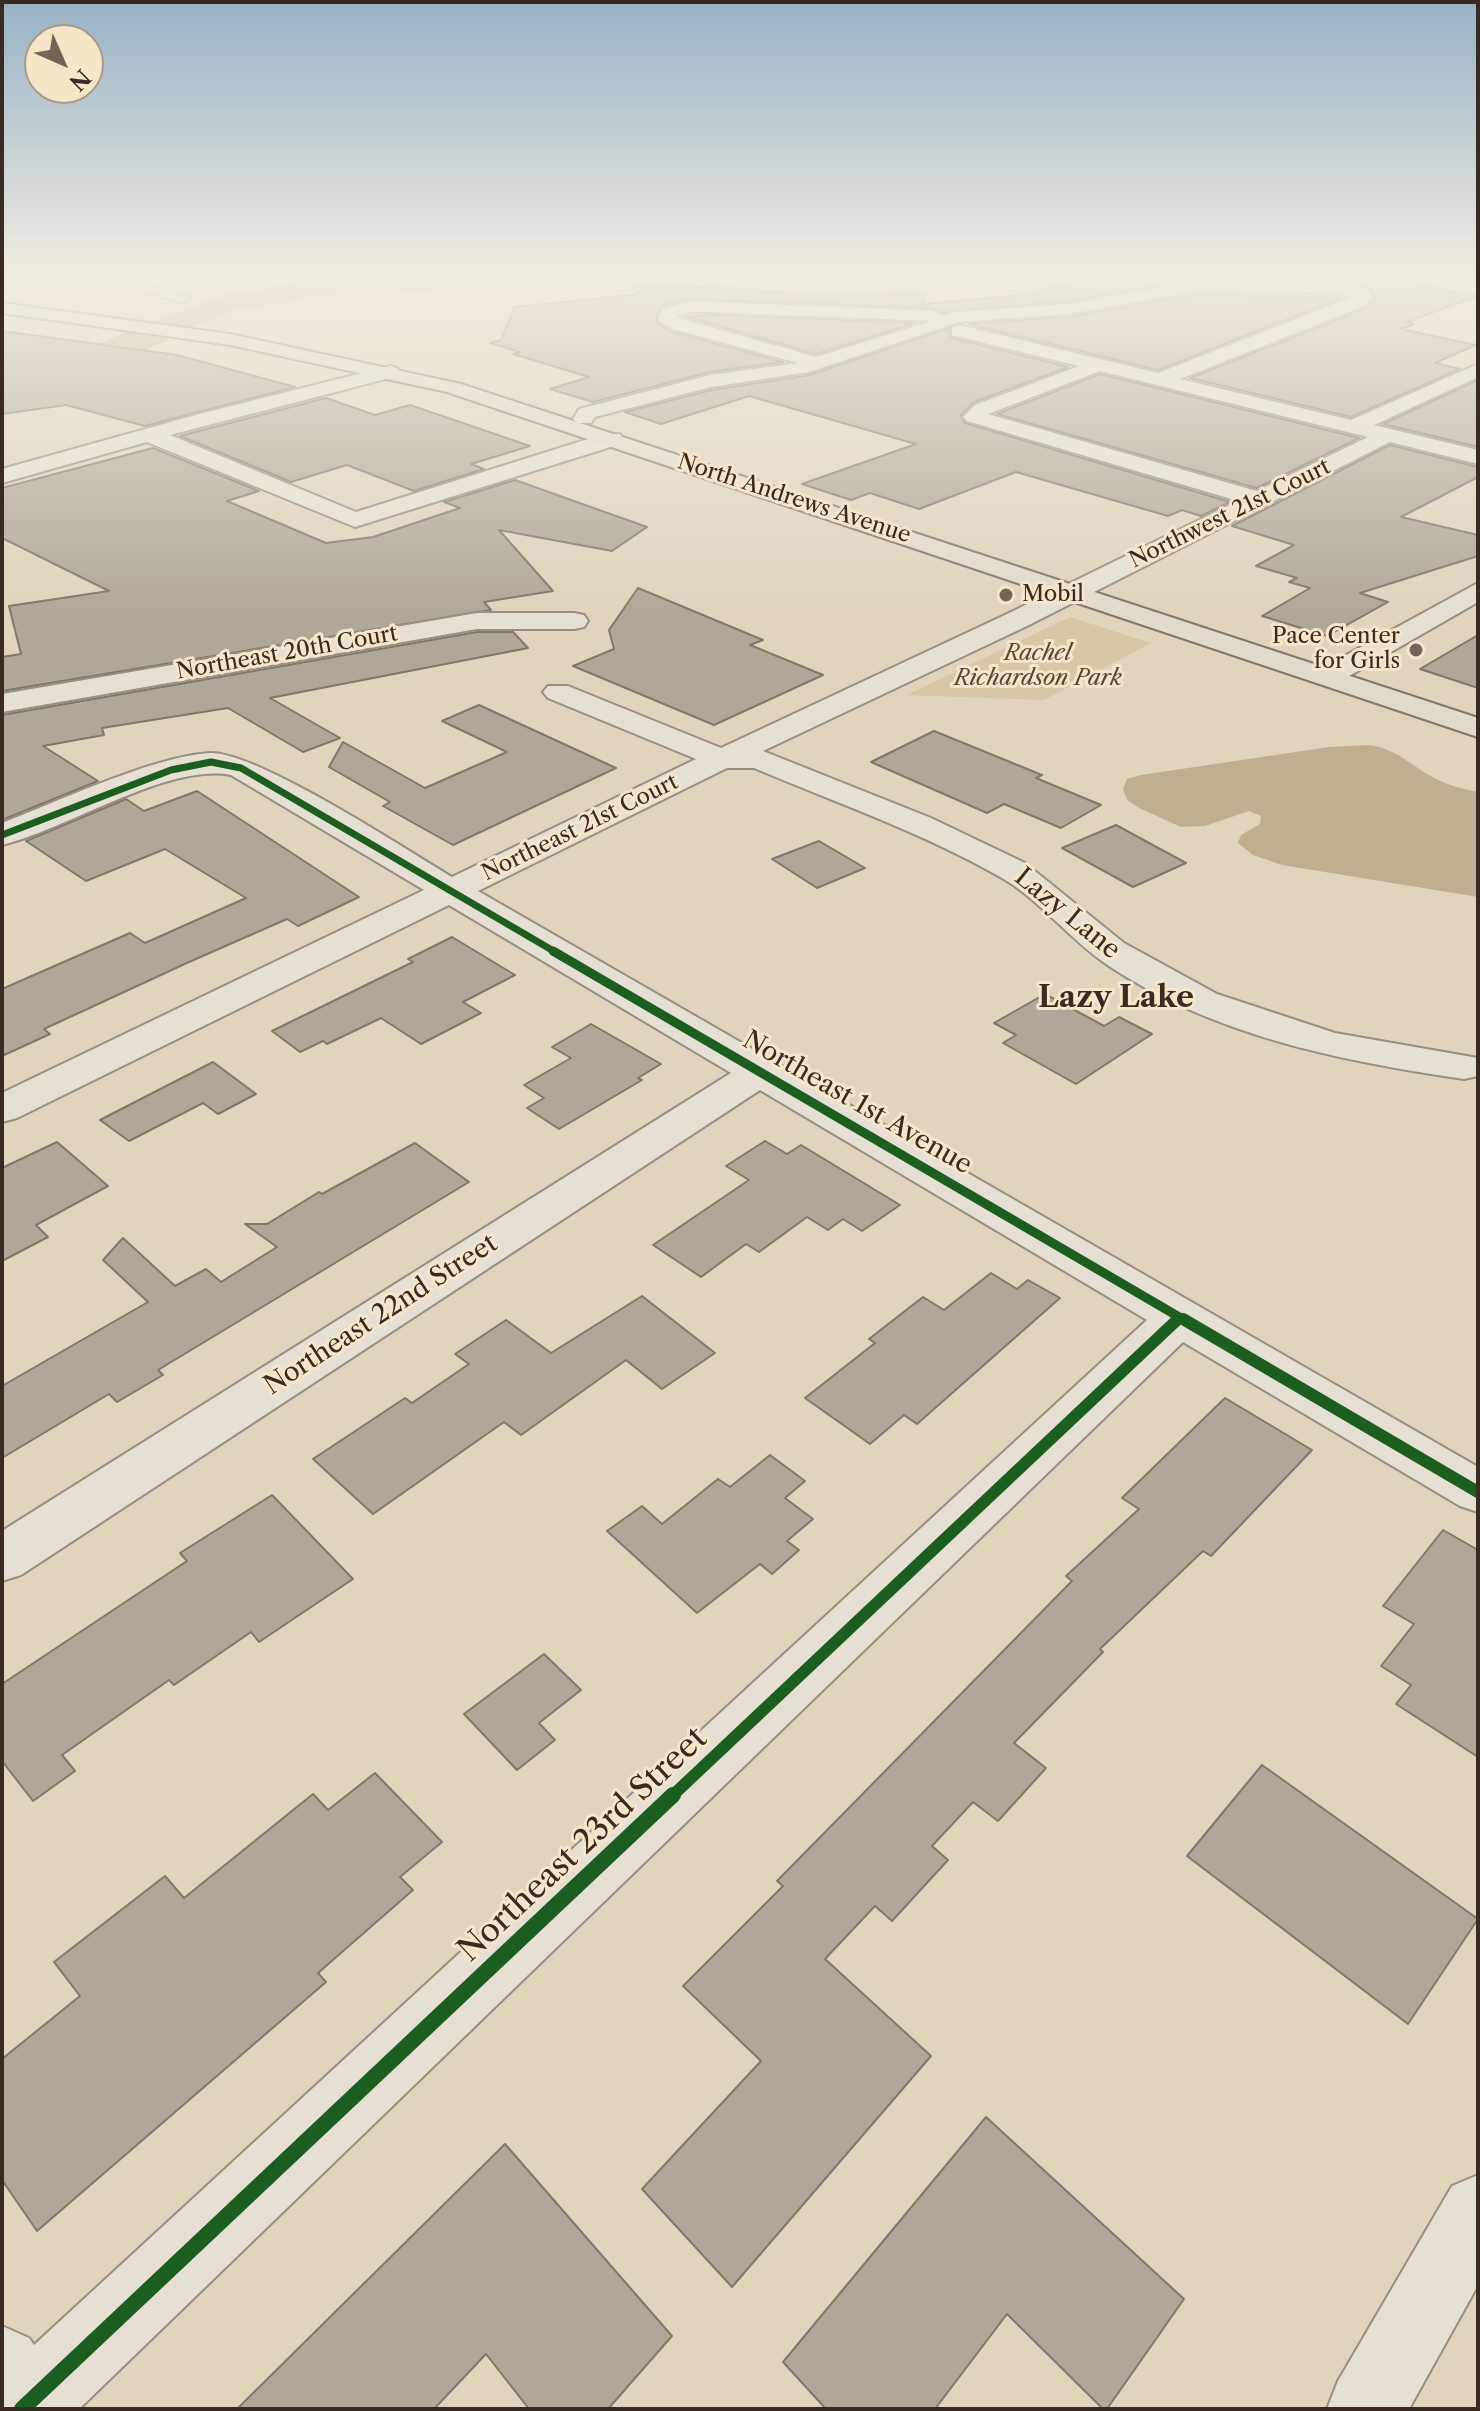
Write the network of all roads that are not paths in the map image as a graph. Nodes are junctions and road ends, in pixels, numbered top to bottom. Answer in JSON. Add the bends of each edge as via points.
{"nodes":[{"id":1,"x":329,"y":388,"type":"edge"},
{"id":2,"x":449,"y":388,"type":"edge"},
{"id":3,"x":687,"y":388,"type":"edge"},
{"id":4,"x":1039,"y":388,"type":"edge"},
{"id":5,"x":1189,"y":388,"type":"edge"},
{"id":6,"x":1439,"y":388,"type":"edge"},
{"id":7,"x":576,"y":421,"type":"junction"},
{"id":8,"x":1352,"y":427,"type":"junction"},
{"id":9,"x":148,"y":434,"type":"junction"},
{"id":10,"x":1388,"y":435,"type":"junction"},
{"id":11,"x":612,"y":439,"type":"junction"},
{"id":12,"x":1478,"y":457,"type":"edge"},
{"id":13,"x":2,"y":476,"type":"edge"},
{"id":14,"x":1258,"y":499,"type":"junction"},
{"id":15,"x":1478,"y":591,"type":"edge"},
{"id":16,"x":1073,"y":593,"type":"junction"},
{"id":17,"x":574,"y":621,"type":"dead end"},
{"id":18,"x":1327,"y":677,"type":"junction"},
{"id":19,"x":558,"y":692,"type":"dead end"},
{"id":20,"x":2,"y":703,"type":"edge"},
{"id":21,"x":1478,"y":728,"type":"edge"},
{"id":22,"x":722,"y":759,"type":"junction"},
{"id":23,"x":2,"y":835,"type":"edge"},
{"id":24,"x":451,"y":891,"type":"junction"},
{"id":25,"x":1464,"y":1067,"type":"dead end"},
{"id":26,"x":760,"y":1072,"type":"junction"},
{"id":27,"x":2,"y":1109,"type":"edge"},
{"id":28,"x":1179,"y":1318,"type":"junction"},
{"id":29,"x":1478,"y":1492,"type":"edge"},
{"id":30,"x":2,"y":1559,"type":"edge"},
{"id":31,"x":1478,"y":2212,"type":"edge"},
{"id":32,"x":20,"y":2397,"type":"edge"},
{"id":33,"x":1366,"y":2409,"type":"edge"}],
"edges":[{"from":1,"to":9,"type":"street"},
{"from":2,"to":7,"type":"main road","name":"North Andrews Avenue"},
{"from":3,"to":7,"type":"street","via":[[600,419]]},
{"from":4,"to":14,"type":"street","via":[[974,417]]},
{"from":5,"to":8,"type":"street"},
{"from":6,"to":8,"type":"street"},
{"from":7,"to":11,"type":"main road","name":"North Andrews Avenue"},
{"from":8,"to":10,"type":"street"},
{"from":9,"to":11,"type":"street","via":[[355,520]]},
{"from":9,"to":13,"type":"street"},
{"from":10,"to":12,"type":"street"},
{"from":10,"to":14,"type":"street","name":"Northwest 21st Court"},
{"from":11,"to":16,"type":"main road","name":"North Andrews Avenue"},
{"from":14,"to":16,"type":"street","name":"Northwest 21st Court"},
{"from":15,"to":18,"type":"street"},
{"from":16,"to":18,"type":"main road","name":"North Andrews Avenue"},
{"from":16,"to":22,"type":"street","name":"Northeast 21st Court"},
{"from":17,"to":20,"type":"street","name":"Northeast 20th Court","via":[[477,621]]},
{"from":18,"to":21,"type":"main road","name":"North Andrews Avenue"},
{"from":19,"to":22,"type":"street"},
{"from":22,"to":24,"type":"street","name":"Northeast 21st Court"},
{"from":22,"to":25,"type":"street","name":"Lazy Lane","via":[[758,759],[998,861],[1038,885],[1102,945],[1194,999],[1339,1045]]},
{"from":23,"to":24,"type":"street","name":"Northeast 1st Avenue","via":[[171,770],[211,762],[241,768]]},
{"from":24,"to":26,"type":"street","name":"Northeast 1st Avenue"},
{"from":24,"to":27,"type":"street","name":"Northeast 21st Court"},
{"from":26,"to":28,"type":"street","name":"Northeast 1st Avenue"},
{"from":26,"to":30,"type":"street","name":"Northeast 22nd Street"},
{"from":28,"to":29,"type":"street","name":"Northeast 1st Avenue"},
{"from":28,"to":32,"type":"street","name":"Northeast 23rd Street"},
{"from":31,"to":33,"type":"street"}]}
